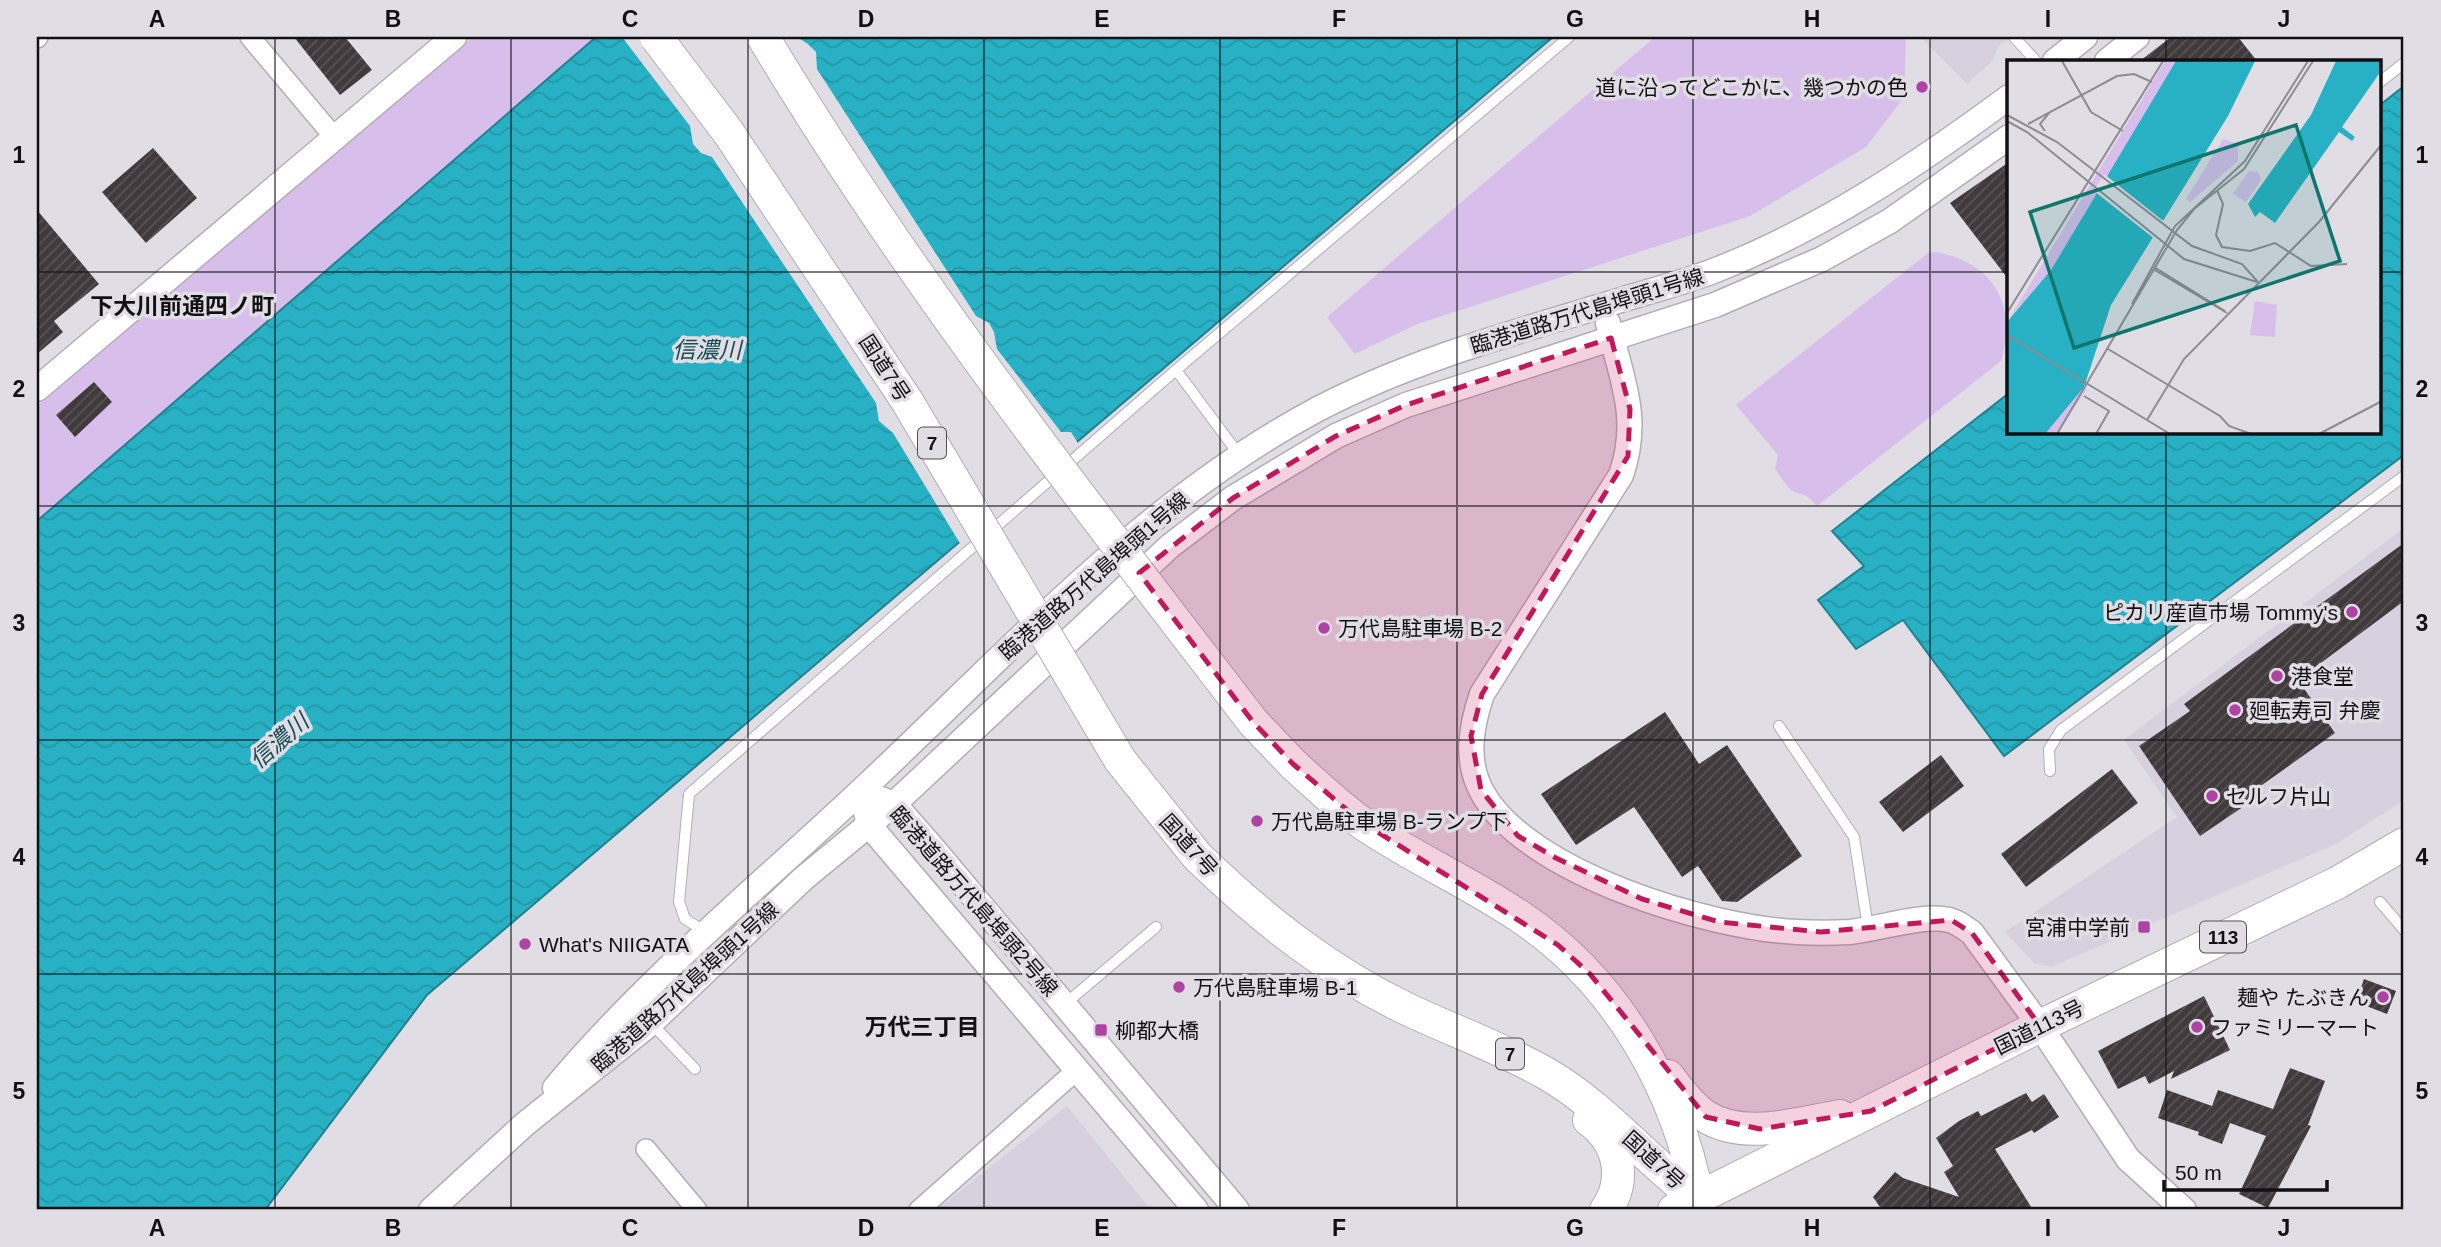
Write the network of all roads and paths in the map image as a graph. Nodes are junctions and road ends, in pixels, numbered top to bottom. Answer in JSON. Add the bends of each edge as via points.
{"nodes":[{"id":1,"x":250,"y":37,"type":"edge"},
{"id":2,"x":454,"y":37,"type":"edge"},
{"id":3,"x":656,"y":37,"type":"edge"},
{"id":4,"x":763,"y":37,"type":"edge"},
{"id":5,"x":1569,"y":37,"type":"edge"},
{"id":6,"x":2014,"y":37,"type":"edge"},
{"id":7,"x":2085,"y":37,"type":"edge"},
{"id":8,"x":2137,"y":37,"type":"edge"},
{"id":9,"x":2035,"y":60,"type":"edge"},
{"id":10,"x":2056,"y":60,"type":"edge"},
{"id":11,"x":2108,"y":60,"type":"edge"},
{"id":12,"x":2404,"y":63,"type":"edge"},
{"id":13,"x":2382,"y":80,"type":"edge"},
{"id":14,"x":2007,"y":98,"type":"edge"},
{"id":15,"x":335,"y":138,"type":"junction"},
{"id":16,"x":2007,"y":138,"type":"edge"},
{"id":17,"x":1603,"y":305,"type":"junction"},
{"id":18,"x":1611,"y":338,"type":"junction"},
{"id":19,"x":1177,"y":370,"type":"junction"},
{"id":20,"x":37,"y":390,"type":"edge"},
{"id":21,"x":1241,"y":457,"type":"junction"},
{"id":22,"x":2404,"y":476,"type":"edge"},
{"id":23,"x":1779,"y":726,"type":"dead end"},
{"id":24,"x":2050,"y":771,"type":"dead end"},
{"id":25,"x":861,"y":791,"type":"junction"},
{"id":26,"x":894,"y":804,"type":"junction"},
{"id":27,"x":869,"y":825,"type":"junction"},
{"id":28,"x":2404,"y":844,"type":"edge"},
{"id":29,"x":2380,"y":902,"type":"dead end"},
{"id":30,"x":1156,"y":928,"type":"dead end"},
{"id":31,"x":1868,"y":929,"type":"junction"},
{"id":32,"x":2404,"y":930,"type":"edge"},
{"id":33,"x":707,"y":933,"type":"junction"},
{"id":34,"x":1065,"y":1005,"type":"junction"},
{"id":35,"x":1619,"y":1010,"type":"junction"},
{"id":36,"x":651,"y":1023,"type":"junction"},
{"id":37,"x":2040,"y":1026,"type":"junction"},
{"id":38,"x":695,"y":1069,"type":"dead end"},
{"id":39,"x":1078,"y":1069,"type":"junction"},
{"id":40,"x":1549,"y":1075,"type":"junction"},
{"id":41,"x":1871,"y":1111,"type":"junction"},
{"id":42,"x":525,"y":1124,"type":"junction"},
{"id":43,"x":646,"y":1149,"type":"dead end"},
{"id":44,"x":1686,"y":1205,"type":"edge"},
{"id":45,"x":431,"y":1210,"type":"edge"},
{"id":46,"x":697,"y":1210,"type":"edge"},
{"id":47,"x":919,"y":1210,"type":"edge"},
{"id":48,"x":1195,"y":1210,"type":"edge"},
{"id":49,"x":1237,"y":1210,"type":"edge"},
{"id":50,"x":1606,"y":1210,"type":"edge"},
{"id":51,"x":2184,"y":1210,"type":"edge"}],
"edges":[{"from":1,"to":15,"type":"street"},
{"from":2,"to":15,"type":"street"},
{"from":3,"to":40,"type":"highway","name":"国道7号","number":"7","bridge":true,"via":[[727,132],[907,401],[1120,760],[1197,856],[1242,900],[1356,982]]},
{"from":4,"to":35,"type":"highway","name":"国道7号","bridge":true,"via":[[808,112],[973,356],[1253,722],[1293,764],[1360,821],[1531,924],[1590,974]]},
{"from":5,"to":19,"type":"lane"},
{"from":6,"to":9,"type":"lane"},
{"from":7,"to":10,"type":"street"},
{"from":8,"to":11,"type":"street"},
{"from":12,"to":13,"type":"lane"},
{"from":14,"to":17,"type":"street","name":"臨港道路万代島埠頭1号線","via":[[1918,163],[1809,228],[1713,272]]},
{"from":15,"to":20,"type":"street"},
{"from":16,"to":18,"type":"street","name":"臨港道路万代島埠頭1号線","via":[[1890,221],[1822,259],[1715,306]]},
{"from":17,"to":18,"type":"street"},
{"from":17,"to":21,"type":"street","name":"臨港道路万代島埠頭1号線","via":[[1363,388],[1316,410]]},
{"from":18,"to":26,"type":"street","name":"臨港道路万代島埠頭1号線","via":[[1406,405],[1336,436],[1260,480],[1170,545]]},
{"from":18,"to":31,"type":"street","via":[[1630,409],[1628,456],[1482,695],[1471,736],[1481,790],[1518,835],[1642,899],[1745,928]]},
{"from":19,"to":21,"type":"lane"},
{"from":19,"to":33,"type":"lane","via":[[689,794],[679,902],[685,919]]},
{"from":21,"to":25,"type":"street","name":"臨港道路万代島埠頭1号線","via":[[1163,510]]},
{"from":22,"to":24,"type":"lane","via":[[2061,730],[2049,750]]},
{"from":23,"to":31,"type":"lane","via":[[1854,836]]},
{"from":25,"to":26,"type":"street","name":"臨港道路万代島埠頭2号線"},
{"from":25,"to":27,"type":"street","name":"臨港道路万代島埠頭2号線"},
{"from":25,"to":33,"type":"street","name":"臨港道路万代島埠頭1号線"},
{"from":26,"to":27,"type":"street","name":"臨港道路万代島埠頭1号線"},
{"from":26,"to":34,"type":"street","name":"臨港道路万代島埠頭2号線"},
{"from":27,"to":36,"type":"street","name":"臨港道路万代島埠頭1号線","via":[[804,878]]},
{"from":27,"to":39,"type":"street","name":"臨港道路万代島埠頭2号線"},
{"from":28,"to":37,"type":"highway","name":"国道113号","number":"113","via":[[2337,883]]},
{"from":29,"to":32,"type":"lane"},
{"from":30,"to":34,"type":"lane"},
{"from":31,"to":37,"type":"street","via":[[1927,920],[1961,925],[1972,933]]},
{"from":33,"to":42,"type":"street","name":"臨港道路万代島埠頭1号線","via":[[581,1058]]},
{"from":34,"to":49,"type":"street","name":"臨港道路万代島埠頭2号線"},
{"from":35,"to":41,"type":"highway","via":[[1694,1107],[1722,1124],[1760,1129]]},
{"from":35,"to":44,"type":"highway","name":"国道7号","via":[[1644,1052],[1690,1156]]},
{"from":36,"to":38,"type":"lane"},
{"from":36,"to":42,"type":"street","name":"臨港道路万代島埠頭1号線"},
{"from":37,"to":41,"type":"highway","name":"国道113号","number":"113"},
{"from":37,"to":51,"type":"street","via":[[2128,1159]]},
{"from":39,"to":47,"type":"street"},
{"from":39,"to":48,"type":"street","name":"臨港道路万代島埠頭2号線"},
{"from":40,"to":44,"type":"highway","name":"国道7号","number":"7","via":[[1609,1119],[1663,1172]]},
{"from":40,"to":50,"type":"highway","via":[[1566,1105],[1598,1127],[1616,1158],[1619,1186]]},
{"from":41,"to":44,"type":"highway","name":"国道113号","number":"113"},
{"from":42,"to":45,"type":"street","name":"臨港道路万代島埠頭1号線"},
{"from":43,"to":46,"type":"street"}]}
